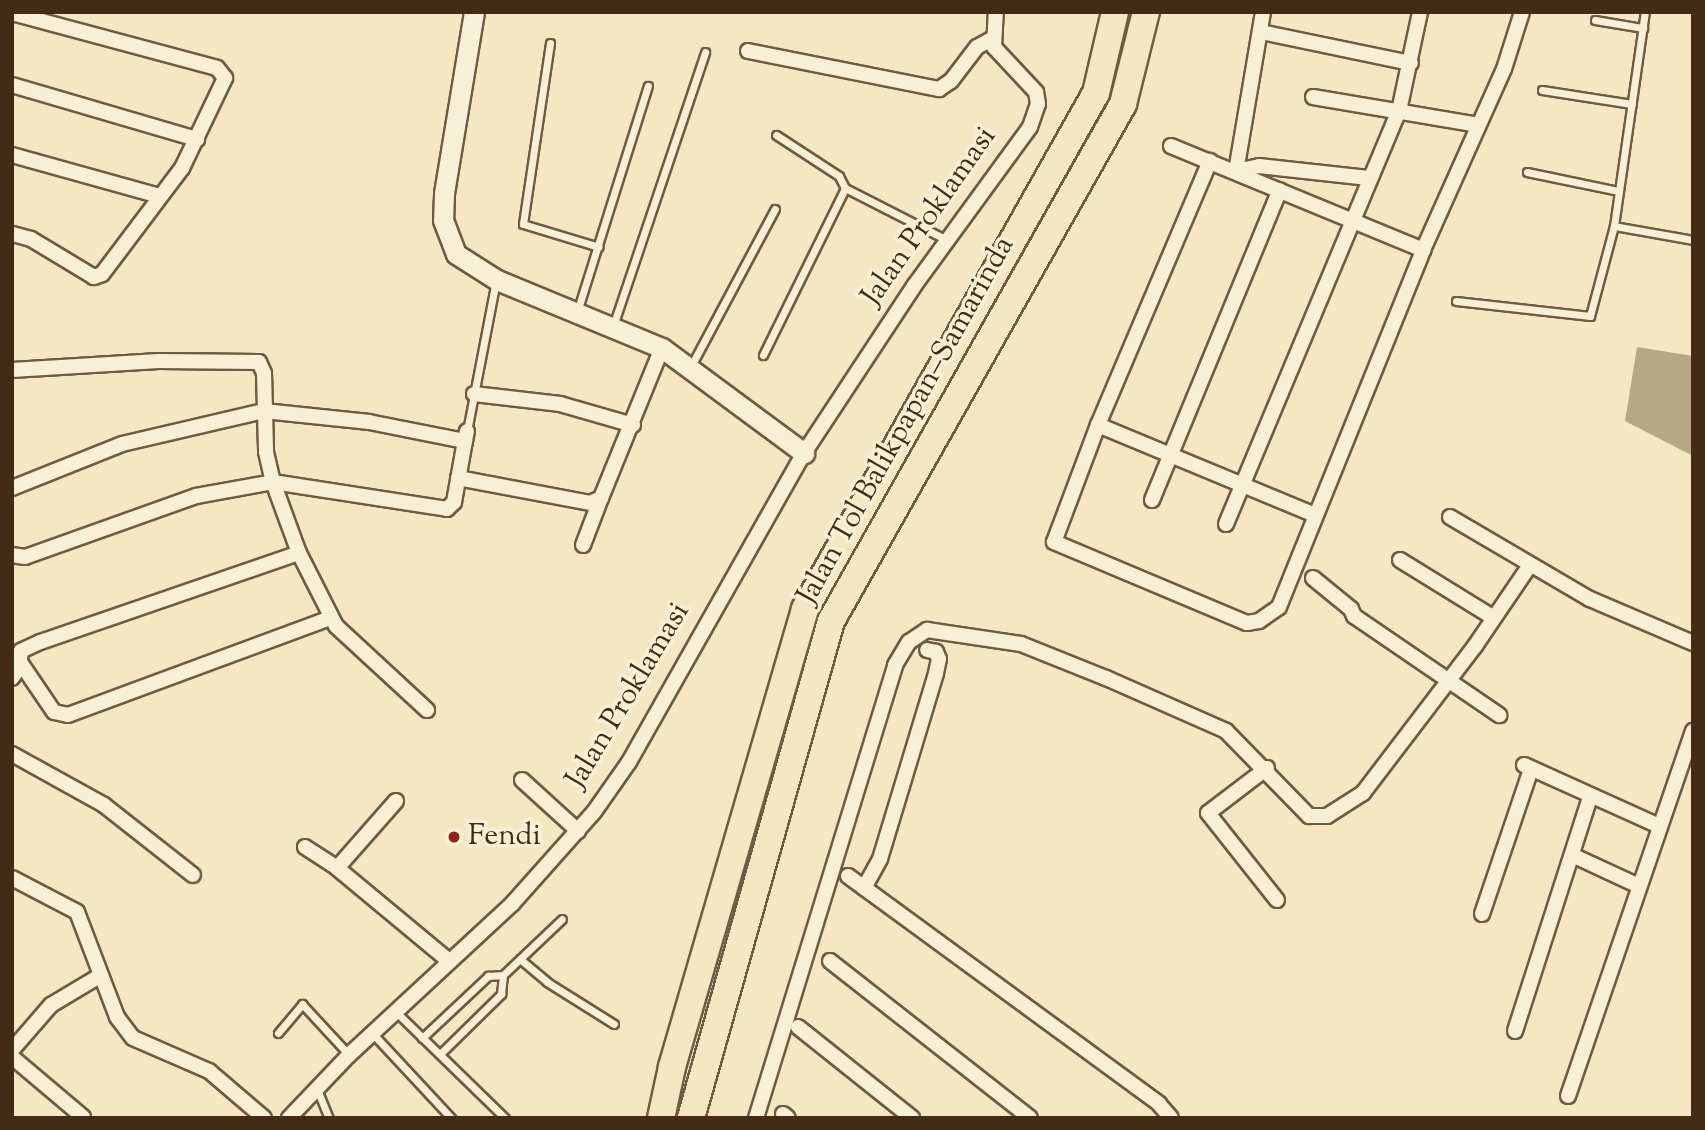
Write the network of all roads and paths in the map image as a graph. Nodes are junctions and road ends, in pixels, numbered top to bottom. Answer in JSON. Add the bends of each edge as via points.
{"nodes":[{"id":1,"x":474,"y":12,"type":"edge"},
{"id":2,"x":996,"y":12,"type":"edge"},
{"id":3,"x":1115,"y":12,"type":"edge"},
{"id":4,"x":1146,"y":12,"type":"edge"},
{"id":5,"x":1263,"y":12,"type":"edge"},
{"id":6,"x":1420,"y":12,"type":"edge"},
{"id":7,"x":1522,"y":12,"type":"edge"},
{"id":8,"x":1645,"y":12,"type":"edge"},
{"id":9,"x":12,"y":13,"type":"edge"},
{"id":10,"x":1595,"y":20,"type":"dead end"},
{"id":11,"x":1643,"y":28,"type":"junction"},
{"id":12,"x":1261,"y":32,"type":"junction"},
{"id":13,"x":993,"y":38,"type":"junction"},
{"id":14,"x":550,"y":43,"type":"dead end"},
{"id":15,"x":748,"y":51,"type":"dead end"},
{"id":16,"x":705,"y":52,"type":"dead end"},
{"id":17,"x":1411,"y":63,"type":"junction"},
{"id":18,"x":12,"y":85,"type":"edge"},
{"id":19,"x":648,"y":86,"type":"dead end"},
{"id":20,"x":1542,"y":90,"type":"dead end"},
{"id":21,"x":1313,"y":97,"type":"dead end"},
{"id":22,"x":1632,"y":104,"type":"junction"},
{"id":23,"x":1399,"y":111,"type":"junction"},
{"id":24,"x":1479,"y":125,"type":"junction"},
{"id":25,"x":776,"y":135,"type":"dead end"},
{"id":26,"x":197,"y":139,"type":"junction"},
{"id":27,"x":1171,"y":146,"type":"dead end"},
{"id":28,"x":12,"y":155,"type":"edge"},
{"id":29,"x":1210,"y":161,"type":"junction"},
{"id":30,"x":1236,"y":170,"type":"junction"},
{"id":31,"x":1527,"y":172,"type":"dead end"},
{"id":32,"x":1368,"y":178,"type":"junction"},
{"id":33,"x":845,"y":188,"type":"junction"},
{"id":34,"x":1280,"y":190,"type":"junction"},
{"id":35,"x":1619,"y":191,"type":"junction"},
{"id":36,"x":160,"y":196,"type":"junction"},
{"id":37,"x":775,"y":209,"type":"dead end"},
{"id":38,"x":1350,"y":220,"type":"junction"},
{"id":39,"x":1614,"y":226,"type":"junction"},
{"id":40,"x":12,"y":234,"type":"edge"},
{"id":41,"x":947,"y":240,"type":"junction"},
{"id":42,"x":1693,"y":240,"type":"edge"},
{"id":43,"x":599,"y":247,"type":"junction"},
{"id":44,"x":1423,"y":250,"type":"junction"},
{"id":45,"x":496,"y":281,"type":"junction"},
{"id":46,"x":1456,"y":301,"type":"dead end"},
{"id":47,"x":577,"y":312,"type":"junction"},
{"id":48,"x":612,"y":327,"type":"junction"},
{"id":49,"x":662,"y":348,"type":"junction"},
{"id":50,"x":763,"y":355,"type":"dead end"},
{"id":51,"x":691,"y":366,"type":"junction"},
{"id":52,"x":12,"y":370,"type":"edge"},
{"id":53,"x":474,"y":394,"type":"junction"},
{"id":54,"x":264,"y":411,"type":"junction"},
{"id":55,"x":633,"y":425,"type":"junction"},
{"id":56,"x":1098,"y":425,"type":"junction"},
{"id":57,"x":466,"y":436,"type":"junction"},
{"id":58,"x":804,"y":453,"type":"junction"},
{"id":59,"x":1170,"y":455,"type":"junction"},
{"id":60,"x":458,"y":478,"type":"junction"},
{"id":61,"x":272,"y":482,"type":"junction"},
{"id":62,"x":1242,"y":485,"type":"junction"},
{"id":63,"x":12,"y":488,"type":"edge"},
{"id":64,"x":601,"y":499,"type":"junction"},
{"id":65,"x":1152,"y":500,"type":"dead end"},
{"id":66,"x":1315,"y":515,"type":"junction"},
{"id":67,"x":1450,"y":517,"type":"dead end"},
{"id":68,"x":1226,"y":524,"type":"dead end"},
{"id":69,"x":583,"y":545,"type":"dead end"},
{"id":70,"x":299,"y":553,"type":"junction"},
{"id":71,"x":12,"y":555,"type":"edge"},
{"id":72,"x":1400,"y":560,"type":"dead end"},
{"id":73,"x":1530,"y":565,"type":"junction"},
{"id":74,"x":1313,"y":578,"type":"dead end"},
{"id":75,"x":330,"y":618,"type":"junction"},
{"id":76,"x":1494,"y":618,"type":"junction"},
{"id":77,"x":1693,"y":643,"type":"edge"},
{"id":78,"x":927,"y":650,"type":"dead end"},
{"id":79,"x":20,"y":662,"type":"junction"},
{"id":80,"x":12,"y":678,"type":"edge"},
{"id":81,"x":1449,"y":680,"type":"junction"},
{"id":82,"x":427,"y":710,"type":"dead end"},
{"id":83,"x":1499,"y":715,"type":"dead end"},
{"id":84,"x":1693,"y":731,"type":"edge"},
{"id":85,"x":12,"y":754,"type":"edge"},
{"id":86,"x":1267,"y":768,"type":"junction"},
{"id":87,"x":522,"y":780,"type":"dead end"},
{"id":88,"x":1590,"y":798,"type":"junction"},
{"id":89,"x":396,"y":802,"type":"dead end"},
{"id":90,"x":1659,"y":825,"type":"junction"},
{"id":91,"x":578,"y":831,"type":"junction"},
{"id":92,"x":305,"y":847,"type":"dead end"},
{"id":93,"x":1572,"y":855,"type":"junction"},
{"id":94,"x":337,"y":868,"type":"junction"},
{"id":95,"x":193,"y":875,"type":"dead end"},
{"id":96,"x":848,"y":876,"type":"dead end"},
{"id":97,"x":12,"y":878,"type":"edge"},
{"id":98,"x":1639,"y":886,"type":"junction"},
{"id":99,"x":864,"y":888,"type":"junction"},
{"id":100,"x":1276,"y":900,"type":"dead end"},
{"id":101,"x":1482,"y":914,"type":"dead end"},
{"id":102,"x":562,"y":919,"type":"dead end"},
{"id":103,"x":520,"y":959,"type":"junction"},
{"id":104,"x":449,"y":961,"type":"junction"},
{"id":105,"x":830,"y":961,"type":"dead end"},
{"id":106,"x":102,"y":975,"type":"junction"},
{"id":107,"x":503,"y":975,"type":"junction"},
{"id":108,"x":395,"y":1012,"type":"junction"},
{"id":109,"x":614,"y":1024,"type":"dead end"},
{"id":110,"x":798,"y":1027,"type":"dead end"},
{"id":111,"x":1515,"y":1031,"type":"dead end"},
{"id":112,"x":278,"y":1033,"type":"dead end"},
{"id":113,"x":373,"y":1034,"type":"junction"},
{"id":114,"x":422,"y":1038,"type":"junction"},
{"id":115,"x":12,"y":1050,"type":"edge"},
{"id":116,"x":440,"y":1054,"type":"junction"},
{"id":117,"x":349,"y":1055,"type":"junction"},
{"id":118,"x":12,"y":1057,"type":"edge"},
{"id":119,"x":317,"y":1089,"type":"junction"},
{"id":120,"x":1569,"y":1096,"type":"dead end"},
{"id":121,"x":83,"y":1117,"type":"edge"},
{"id":122,"x":264,"y":1118,"type":"edge"},
{"id":123,"x":289,"y":1118,"type":"edge"},
{"id":124,"x":330,"y":1118,"type":"edge"},
{"id":125,"x":451,"y":1118,"type":"edge"},
{"id":126,"x":505,"y":1118,"type":"edge"},
{"id":127,"x":662,"y":1118,"type":"edge"},
{"id":128,"x":691,"y":1118,"type":"edge"},
{"id":129,"x":756,"y":1118,"type":"edge"},
{"id":130,"x":912,"y":1118,"type":"edge"},
{"id":131,"x":1030,"y":1118,"type":"edge"},
{"id":132,"x":1171,"y":1118,"type":"edge"}],
"edges":[{"from":1,"to":45,"type":"street","via":[[443,220],[456,254]]},
{"from":2,"to":13,"type":"street"},
{"from":3,"to":127,"type":"highway","name":"Jalan Tol Balikpapan–Samarinda","via":[[1096,93],[805,609],[676,1054]]},
{"from":4,"to":128,"type":"highway","name":"Jalan Tol Balikpapan–Samarinda","via":[[1123,104],[831,621]]},
{"from":5,"to":12,"type":"street"},
{"from":6,"to":17,"type":"street"},
{"from":7,"to":24,"type":"street"},
{"from":8,"to":11,"type":"lane"},
{"from":9,"to":26,"type":"street","via":[[217,68],[224,81]]},
{"from":10,"to":11,"type":"lane"},
{"from":11,"to":22,"type":"lane"},
{"from":12,"to":17,"type":"street"},
{"from":12,"to":30,"type":"street"},
{"from":13,"to":15,"type":"street","via":[[977,47],[951,81],[939,89]]},
{"from":13,"to":41,"type":"street","name":"Jalan Proklamasi","via":[[998,53],[1036,92],[1036,114]]},
{"from":14,"to":43,"type":"lane","via":[[523,224]]},
{"from":16,"to":48,"type":"lane"},
{"from":17,"to":23,"type":"street"},
{"from":18,"to":26,"type":"street"},
{"from":19,"to":43,"type":"lane"},
{"from":20,"to":22,"type":"lane"},
{"from":21,"to":23,"type":"street"},
{"from":22,"to":35,"type":"lane"},
{"from":23,"to":24,"type":"street"},
{"from":23,"to":32,"type":"street"},
{"from":24,"to":44,"type":"street"},
{"from":25,"to":33,"type":"lane","via":[[839,176]]},
{"from":26,"to":36,"type":"street"},
{"from":27,"to":29,"type":"street"},
{"from":28,"to":36,"type":"street"},
{"from":29,"to":30,"type":"street"},
{"from":29,"to":56,"type":"street"},
{"from":30,"to":32,"type":"street","via":[[1259,166]]},
{"from":30,"to":34,"type":"street"},
{"from":31,"to":35,"type":"lane"},
{"from":32,"to":38,"type":"street"},
{"from":33,"to":41,"type":"lane"},
{"from":33,"to":50,"type":"lane"},
{"from":34,"to":38,"type":"street"},
{"from":34,"to":59,"type":"street"},
{"from":35,"to":39,"type":"lane"},
{"from":36,"to":40,"type":"street","via":[[97,277],[32,239]]},
{"from":37,"to":51,"type":"lane"},
{"from":38,"to":44,"type":"street"},
{"from":38,"to":62,"type":"street"},
{"from":39,"to":42,"type":"lane"},
{"from":39,"to":46,"type":"lane","via":[[1590,316]]},
{"from":41,"to":58,"type":"street","name":"Jalan Proklamasi"},
{"from":43,"to":47,"type":"lane"},
{"from":44,"to":66,"type":"street"},
{"from":45,"to":47,"type":"street"},
{"from":45,"to":53,"type":"lane"},
{"from":47,"to":48,"type":"street"},
{"from":48,"to":49,"type":"street"},
{"from":49,"to":51,"type":"street"},
{"from":49,"to":55,"type":"street"},
{"from":51,"to":58,"type":"street"},
{"from":52,"to":54,"type":"street","via":[[254,360],[264,373]]},
{"from":53,"to":55,"type":"street","via":[[560,404]]},
{"from":53,"to":57,"type":"lane"},
{"from":54,"to":57,"type":"street"},
{"from":54,"to":61,"type":"street"},
{"from":54,"to":63,"type":"street","via":[[122,444]]},
{"from":55,"to":64,"type":"street"},
{"from":56,"to":59,"type":"street"},
{"from":56,"to":66,"type":"street","via":[[1054,542],[1233,621],[1259,621],[1279,607]]},
{"from":57,"to":60,"type":"street"},
{"from":58,"to":91,"type":"street","name":"Jalan Proklamasi","via":[[645,737]]},
{"from":59,"to":62,"type":"street"},
{"from":59,"to":65,"type":"street"},
{"from":60,"to":61,"type":"street","via":[[454,502],[447,509]]},
{"from":60,"to":64,"type":"street","via":[[590,503]]},
{"from":61,"to":70,"type":"street"},
{"from":61,"to":71,"type":"street","via":[[196,496],[25,557]]},
{"from":62,"to":66,"type":"street"},
{"from":62,"to":68,"type":"street"},
{"from":64,"to":69,"type":"street"},
{"from":67,"to":73,"type":"street"},
{"from":70,"to":75,"type":"street"},
{"from":70,"to":79,"type":"street","via":[[40,642],[21,651]]},
{"from":72,"to":76,"type":"street"},
{"from":73,"to":76,"type":"street"},
{"from":73,"to":77,"type":"street","via":[[1590,599]]},
{"from":74,"to":81,"type":"street","via":[[1352,609],[1354,617]]},
{"from":75,"to":79,"type":"street","via":[[68,715],[54,712]]},
{"from":75,"to":82,"type":"street"},
{"from":76,"to":81,"type":"street"},
{"from":78,"to":99,"type":"street","via":[[936,652],[939,659],[936,673],[880,859]]},
{"from":79,"to":80,"type":"street"},
{"from":81,"to":83,"type":"street"},
{"from":81,"to":86,"type":"street","via":[[1363,793],[1343,810],[1309,816]]},
{"from":84,"to":90,"type":"street"},
{"from":85,"to":95,"type":"street","via":[[104,805]]},
{"from":86,"to":100,"type":"street","via":[[1208,813]]},
{"from":86,"to":129,"type":"street","via":[[1226,731],[1021,644],[927,630],[909,642],[895,665]]},
{"from":87,"to":91,"type":"street"},
{"from":88,"to":90,"type":"street"},
{"from":88,"to":93,"type":"street"},
{"from":88,"to":101,"type":"street","via":[[1528,767]]},
{"from":89,"to":94,"type":"street"},
{"from":90,"to":98,"type":"street"},
{"from":91,"to":104,"type":"street","name":"Jalan Proklamasi","via":[[512,904]]},
{"from":92,"to":94,"type":"street"},
{"from":93,"to":98,"type":"street"},
{"from":93,"to":111,"type":"street"},
{"from":94,"to":104,"type":"street"},
{"from":96,"to":99,"type":"street"},
{"from":97,"to":106,"type":"street","via":[[77,912]]},
{"from":98,"to":120,"type":"street"},
{"from":99,"to":132,"type":"street","via":[[1159,1104]]},
{"from":102,"to":103,"type":"lane"},
{"from":103,"to":107,"type":"lane"},
{"from":103,"to":109,"type":"lane","via":[[547,982]]},
{"from":104,"to":108,"type":"street","name":"Jalan Proklamasi"},
{"from":105,"to":131,"type":"street"},
{"from":106,"to":115,"type":"street","via":[[51,1005]]},
{"from":106,"to":122,"type":"street","via":[[117,1017],[133,1038],[209,1071]]},
{"from":107,"to":114,"type":"lane","via":[[488,976]]},
{"from":107,"to":116,"type":"lane","via":[[501,994]]},
{"from":108,"to":113,"type":"street","name":"Jalan Proklamasi"},
{"from":108,"to":114,"type":"lane"},
{"from":110,"to":130,"type":"street"},
{"from":112,"to":117,"type":"lane","via":[[302,1004]]},
{"from":113,"to":117,"type":"street","name":"Jalan Proklamasi"},
{"from":113,"to":125,"type":"lane"},
{"from":114,"to":116,"type":"lane"},
{"from":116,"to":126,"type":"lane"},
{"from":117,"to":119,"type":"street","name":"Jalan Proklamasi"},
{"from":118,"to":121,"type":"street"},
{"from":119,"to":123,"type":"street","name":"Jalan Proklamasi"},
{"from":119,"to":124,"type":"lane"}]}
